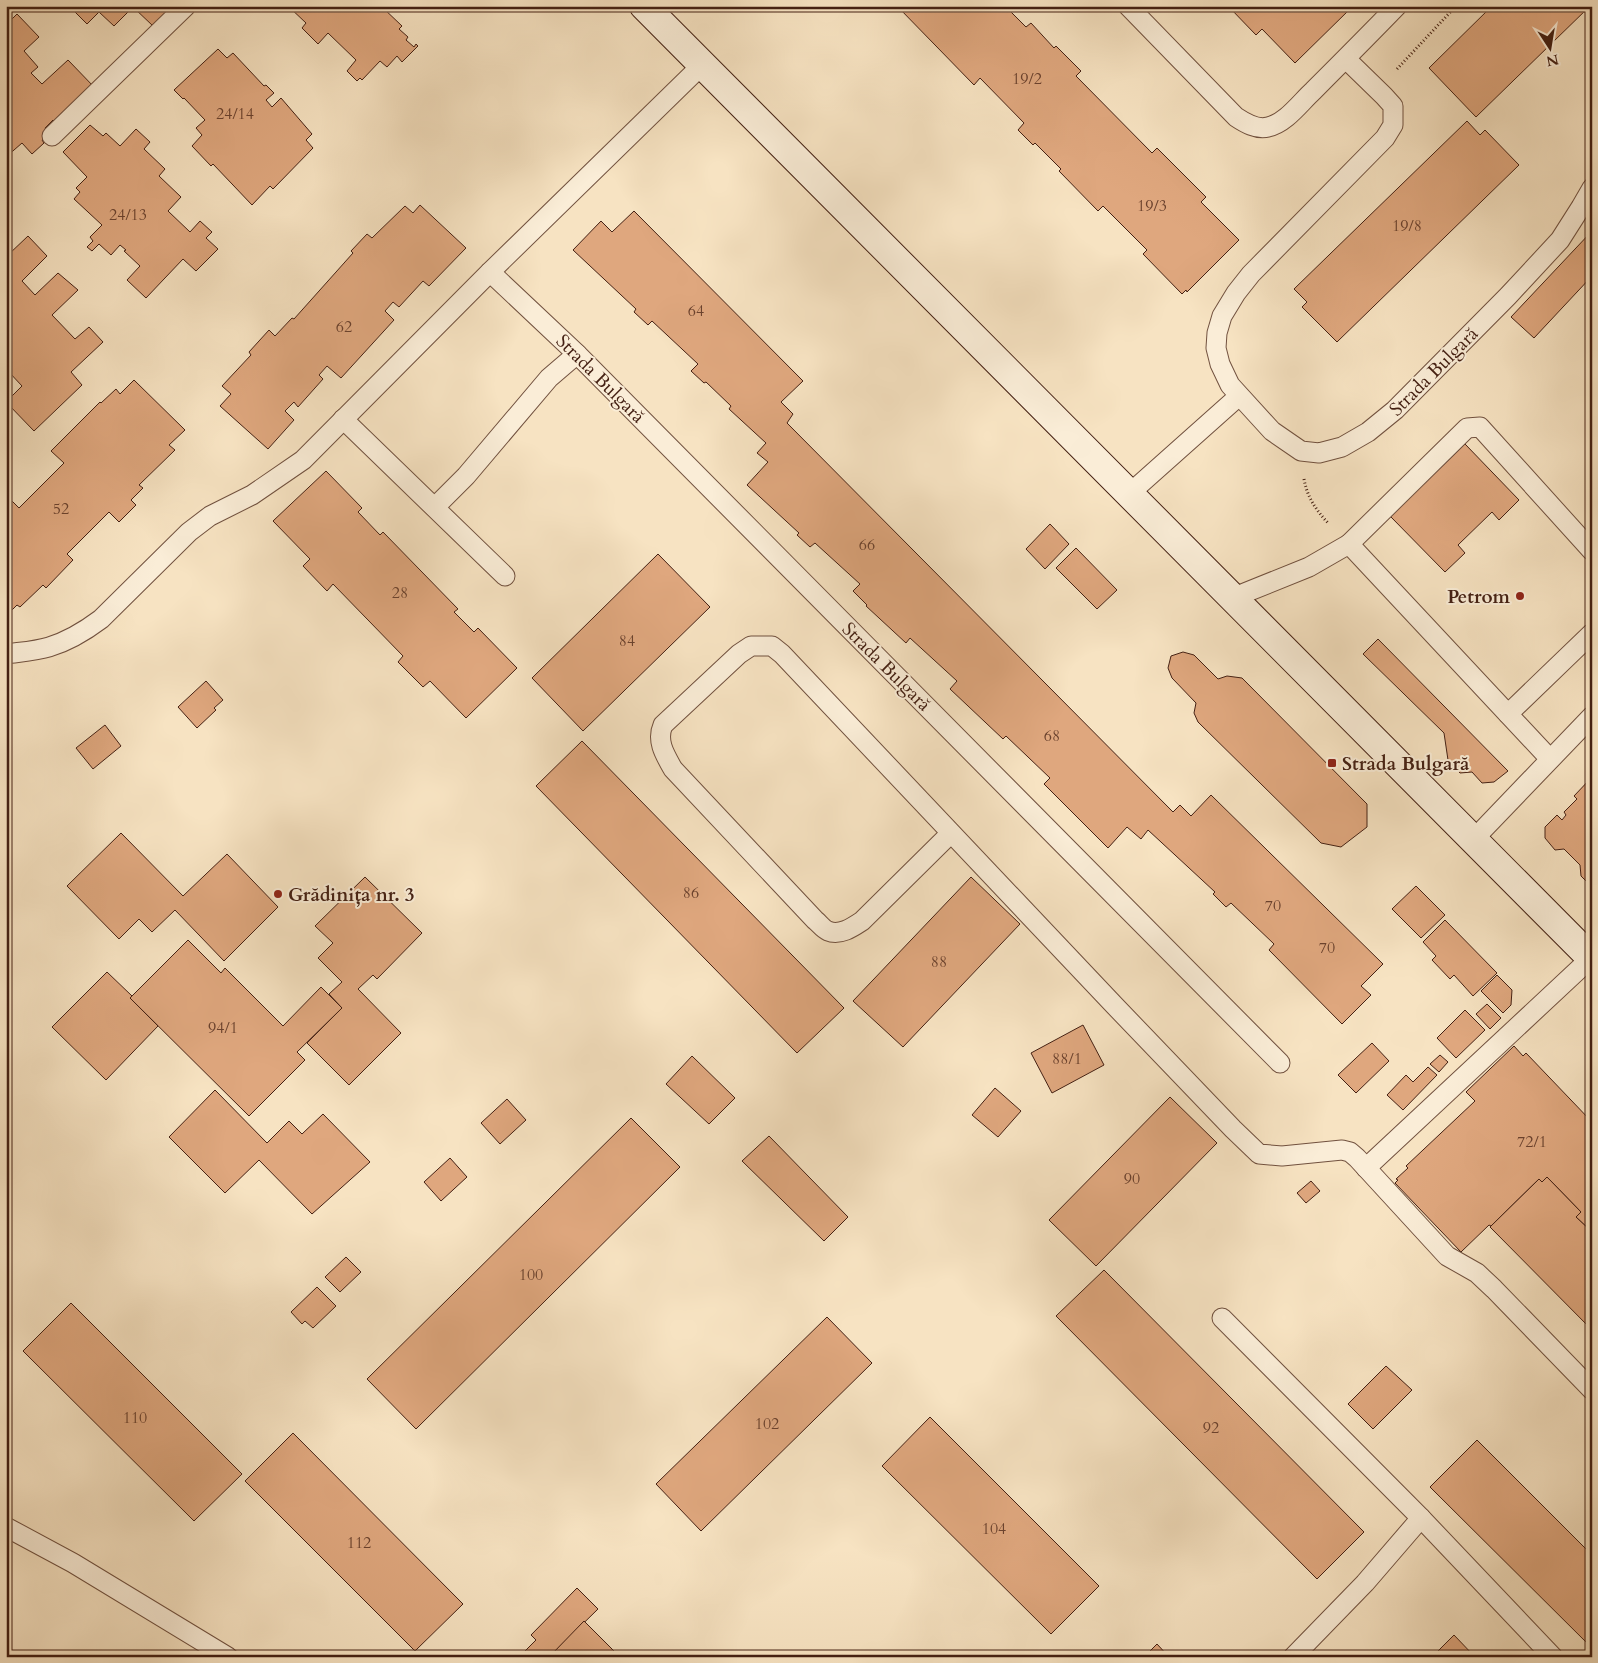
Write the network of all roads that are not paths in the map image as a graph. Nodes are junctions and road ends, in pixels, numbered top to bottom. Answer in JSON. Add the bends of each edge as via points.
{"nodes":[{"id":1,"x":186,"y":6,"type":"edge"},
{"id":2,"x":644,"y":6,"type":"edge"},
{"id":3,"x":1128,"y":6,"type":"edge"},
{"id":4,"x":1397,"y":6,"type":"edge"},
{"id":5,"x":1346,"y":59,"type":"junction"},
{"id":6,"x":702,"y":65,"type":"junction"},
{"id":7,"x":52,"y":136,"type":"dead end"},
{"id":8,"x":1592,"y":188,"type":"edge"},
{"id":9,"x":490,"y":272,"type":"junction"},
{"id":10,"x":577,"y":354,"type":"junction"},
{"id":11,"x":1239,"y":396,"type":"junction"},
{"id":12,"x":343,"y":419,"type":"junction"},
{"id":13,"x":1130,"y":494,"type":"junction"},
{"id":14,"x":435,"y":507,"type":"junction"},
{"id":15,"x":1349,"y":544,"type":"junction"},
{"id":16,"x":1592,"y":551,"type":"edge"},
{"id":17,"x":505,"y":576,"type":"dead end"},
{"id":18,"x":1232,"y":598,"type":"junction"},
{"id":19,"x":1592,"y":634,"type":"edge"},
{"id":20,"x":6,"y":654,"type":"edge"},
{"id":21,"x":1508,"y":714,"type":"junction"},
{"id":22,"x":1592,"y":716,"type":"edge"},
{"id":23,"x":1550,"y":759,"type":"junction"},
{"id":24,"x":951,"y":833,"type":"junction"},
{"id":25,"x":1473,"y":840,"type":"junction"},
{"id":26,"x":1592,"y":959,"type":"edge"},
{"id":27,"x":1280,"y":1063,"type":"dead end"},
{"id":28,"x":1366,"y":1168,"type":"junction"},
{"id":29,"x":1222,"y":1318,"type":"dead end"},
{"id":30,"x":1592,"y":1390,"type":"edge"},
{"id":31,"x":1421,"y":1518,"type":"junction"},
{"id":32,"x":6,"y":1527,"type":"edge"},
{"id":33,"x":228,"y":1657,"type":"edge"},
{"id":34,"x":1293,"y":1657,"type":"edge"},
{"id":35,"x":1553,"y":1657,"type":"edge"}],
"edges":[{"from":1,"to":7,"type":"lane"},
{"from":2,"to":6,"type":"street"},
{"from":3,"to":5,"type":"lane","via":[[1236,117],[1251,126],[1266,128],[1276,124]]},
{"from":4,"to":5,"type":"lane"},
{"from":5,"to":11,"type":"lane","via":[[1393,106],[1393,125],[1385,138],[1251,274],[1222,316],[1216,348],[1230,385]]},
{"from":6,"to":9,"type":"lane"},
{"from":6,"to":13,"type":"street"},
{"from":8,"to":11,"type":"lane","name":"Strada Bulgară","via":[[1560,240],[1395,410],[1368,432],[1342,447],[1319,453],[1301,451],[1272,431]]},
{"from":9,"to":10,"type":"lane","name":"Strada Bulgară"},
{"from":9,"to":12,"type":"lane"},
{"from":10,"to":14,"type":"lane","via":[[549,378],[466,476]]},
{"from":10,"to":27,"type":"lane","name":"Strada Bulgară"},
{"from":11,"to":13,"type":"lane"},
{"from":12,"to":14,"type":"lane"},
{"from":12,"to":20,"type":"lane","via":[[302,460],[252,495],[210,516],[189,532],[102,619],[85,631],[48,647]]},
{"from":13,"to":18,"type":"street"},
{"from":14,"to":17,"type":"lane"},
{"from":15,"to":16,"type":"lane","via":[[1467,428],[1480,427]]},
{"from":15,"to":18,"type":"lane","via":[[1309,567]]},
{"from":15,"to":21,"type":"lane"},
{"from":18,"to":25,"type":"street"},
{"from":19,"to":21,"type":"lane"},
{"from":21,"to":23,"type":"lane"},
{"from":22,"to":23,"type":"lane"},
{"from":23,"to":25,"type":"lane"},
{"from":24,"to":24,"type":"lane","via":[[862,921],[850,929],[828,930],[673,769],[665,755],[660,733],[663,725],[739,654],[751,646],[772,646]]},
{"from":24,"to":28,"type":"lane","via":[[1259,1154],[1282,1156],[1342,1150],[1350,1152]]},
{"from":25,"to":26,"type":"street"},
{"from":26,"to":28,"type":"lane"},
{"from":28,"to":30,"type":"lane","via":[[1448,1256],[1477,1273],[1494,1288]]},
{"from":29,"to":31,"type":"lane"},
{"from":31,"to":34,"type":"lane","via":[[1365,1583]]},
{"from":31,"to":35,"type":"lane"},
{"from":32,"to":33,"type":"lane","via":[[73,1563]]}]}
